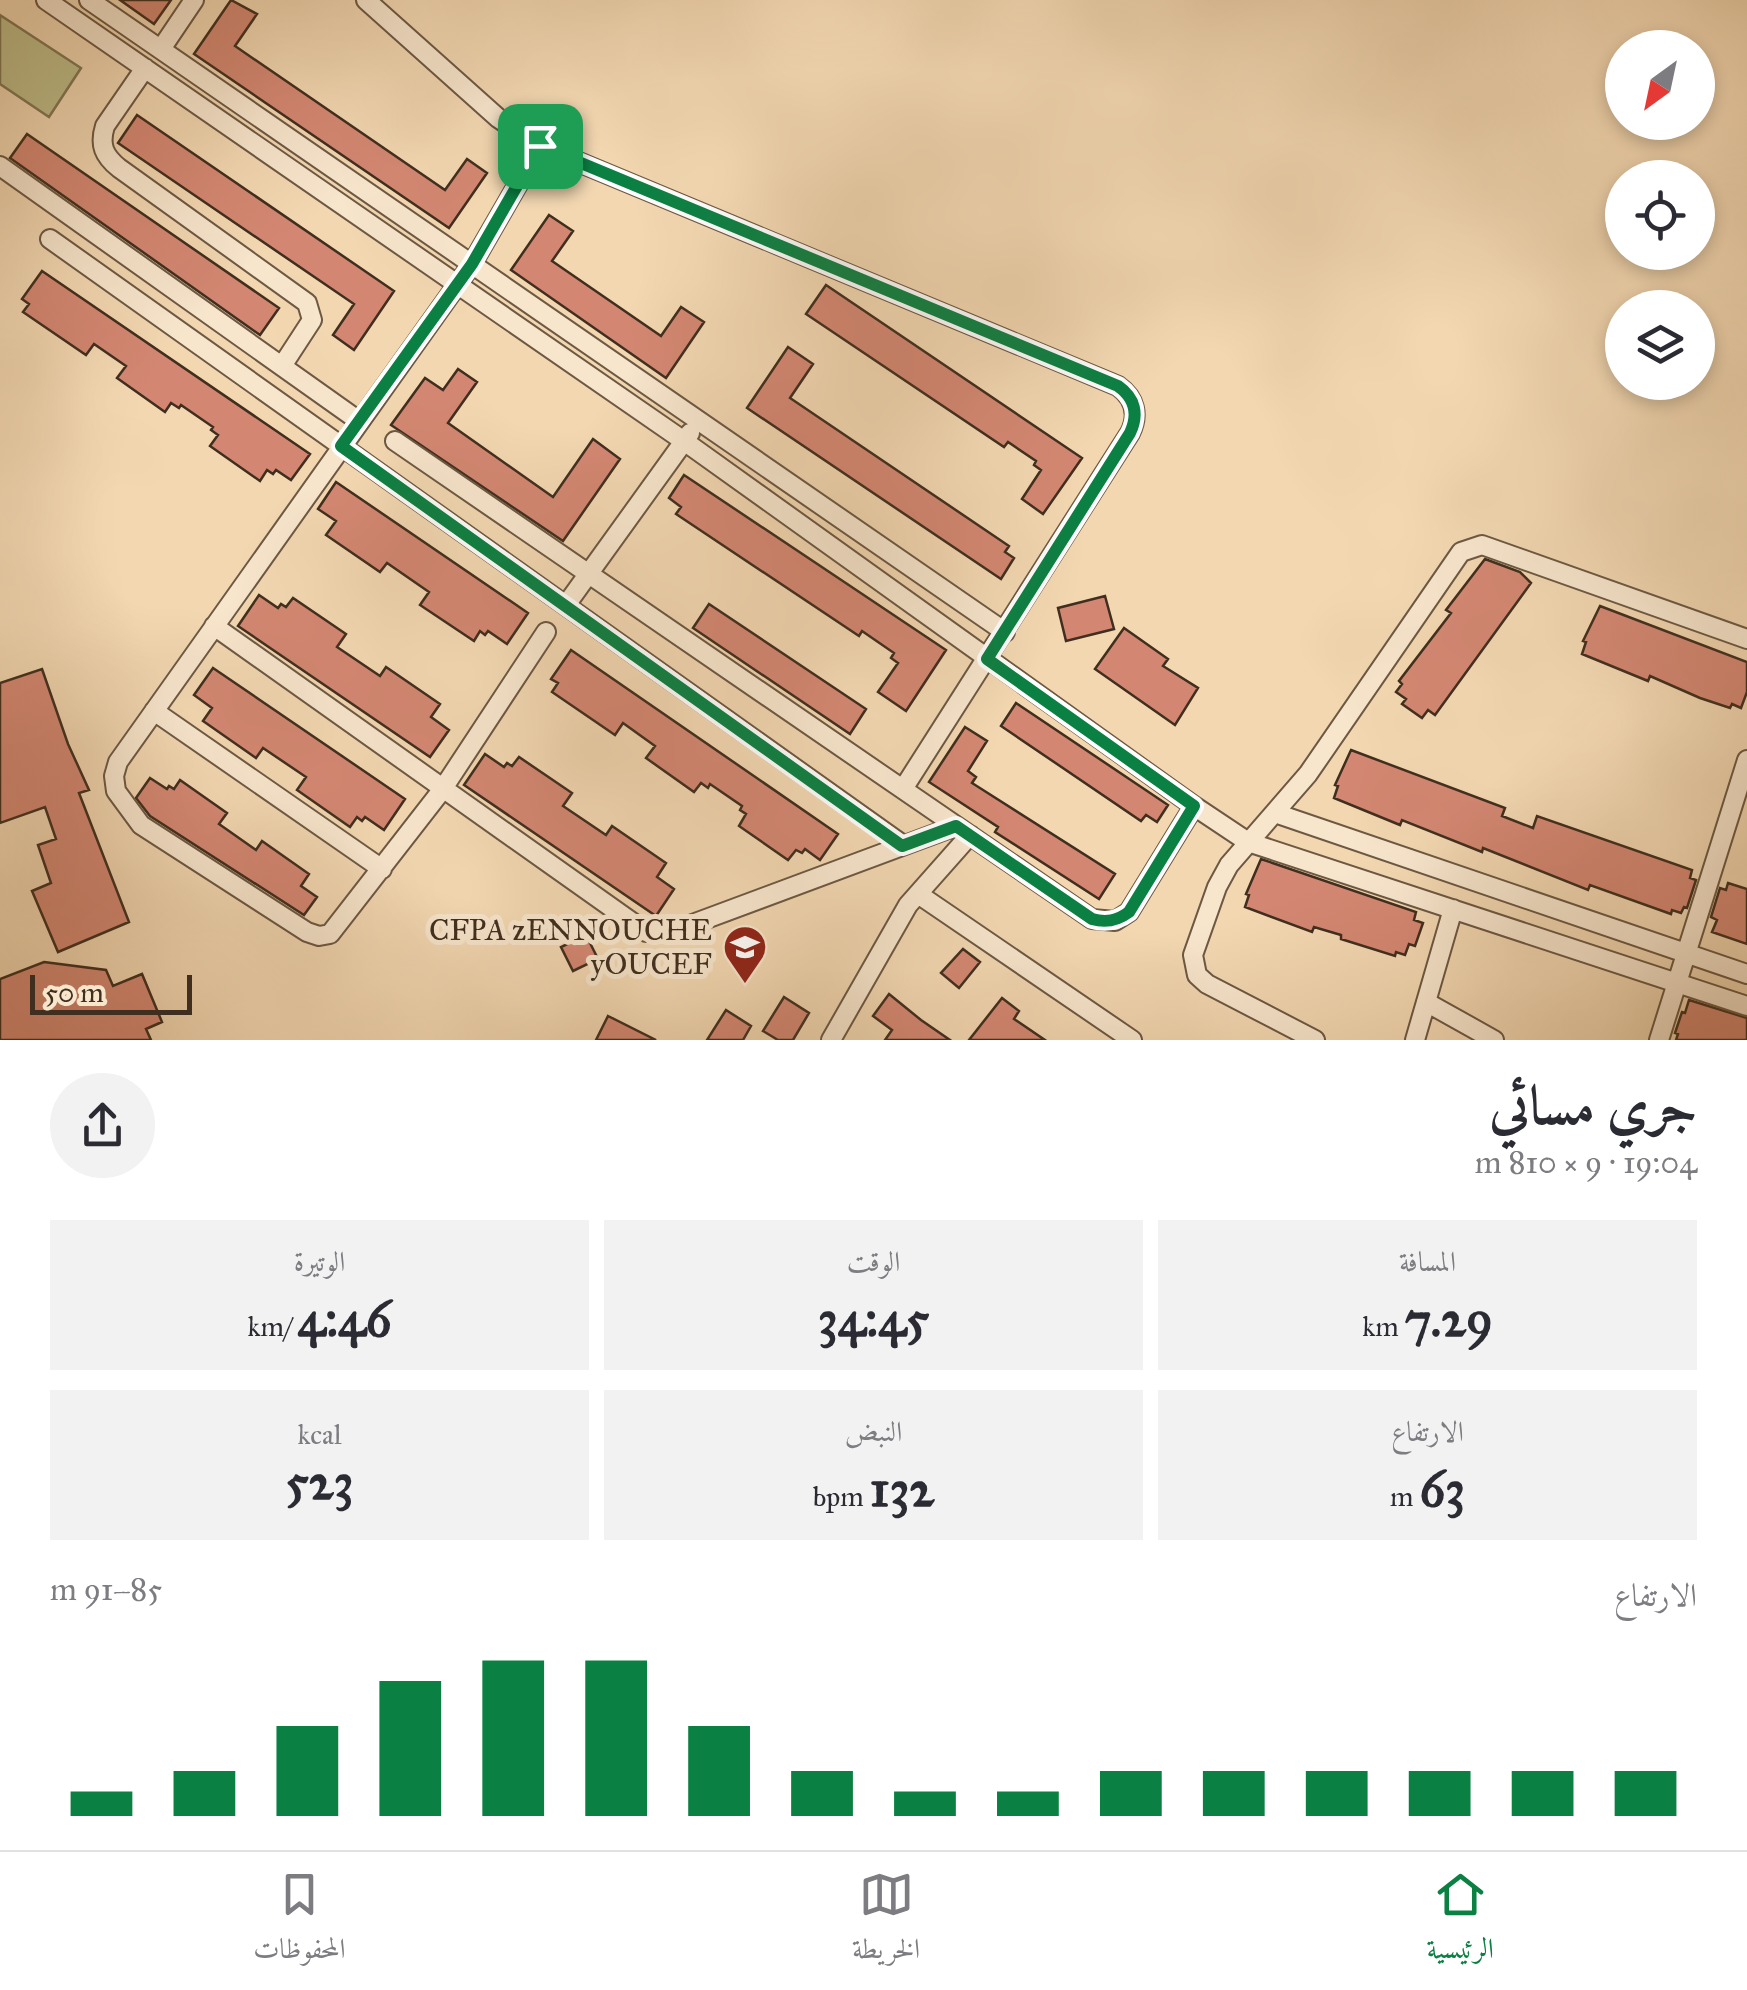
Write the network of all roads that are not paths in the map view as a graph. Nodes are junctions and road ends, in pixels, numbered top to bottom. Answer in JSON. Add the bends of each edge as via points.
{"nodes":[{"id":1,"x":46,"y":0,"type":"edge"},
{"id":2,"x":89,"y":0,"type":"edge"},
{"id":3,"x":194,"y":0,"type":"edge"},
{"id":4,"x":366,"y":0,"type":"edge"},
{"id":5,"x":161,"y":50,"type":"junction"},
{"id":6,"x":145,"y":68,"type":"junction"},
{"id":7,"x":540,"y":146,"type":"junction"},
{"id":8,"x":0,"y":166,"type":"edge"},
{"id":9,"x":50,"y":240,"type":"dead end"},
{"id":10,"x":472,"y":264,"type":"junction"},
{"id":11,"x":458,"y":284,"type":"junction"},
{"id":12,"x":282,"y":366,"type":"junction"},
{"id":13,"x":698,"y":420,"type":"junction"},
{"id":14,"x":359,"y":421,"type":"junction"},
{"id":15,"x":395,"y":441,"type":"dead end"},
{"id":16,"x":684,"y":441,"type":"junction"},
{"id":17,"x":341,"y":446,"type":"junction"},
{"id":18,"x":590,"y":574,"type":"junction"},
{"id":19,"x":566,"y":605,"type":"junction"},
{"id":20,"x":214,"y":626,"type":"junction"},
{"id":21,"x":546,"y":632,"type":"dead end"},
{"id":22,"x":1005,"y":632,"type":"junction"},
{"id":23,"x":1747,"y":639,"type":"edge"},
{"id":24,"x":987,"y":659,"type":"junction"},
{"id":25,"x":154,"y":711,"type":"junction"},
{"id":26,"x":1747,"y":760,"type":"edge"},
{"id":27,"x":903,"y":789,"type":"junction"},
{"id":28,"x":442,"y":790,"type":"junction"},
{"id":29,"x":1194,"y":806,"type":"junction"},
{"id":30,"x":1275,"y":813,"type":"junction"},
{"id":31,"x":963,"y":831,"type":"junction"},
{"id":32,"x":1248,"y":842,"type":"junction"},
{"id":33,"x":902,"y":846,"type":"junction"},
{"id":34,"x":382,"y":869,"type":"junction"},
{"id":35,"x":918,"y":894,"type":"junction"},
{"id":36,"x":1453,"y":910,"type":"junction"},
{"id":37,"x":1685,"y":953,"type":"junction"},
{"id":38,"x":1747,"y":974,"type":"edge"},
{"id":39,"x":1676,"y":982,"type":"junction"},
{"id":40,"x":1426,"y":1002,"type":"junction"},
{"id":41,"x":1747,"y":1006,"type":"edge"},
{"id":42,"x":831,"y":1040,"type":"edge"},
{"id":43,"x":1132,"y":1040,"type":"edge"},
{"id":44,"x":1314,"y":1040,"type":"edge"},
{"id":45,"x":1415,"y":1040,"type":"edge"},
{"id":46,"x":1494,"y":1040,"type":"edge"},
{"id":47,"x":1659,"y":1040,"type":"edge"}],
"edges":[{"from":1,"to":6,"type":"street"},
{"from":2,"to":5,"type":"street"},
{"from":3,"to":5,"type":"street"},
{"from":4,"to":7,"type":"street","via":[[498,118]]},
{"from":5,"to":10,"type":"street"},
{"from":6,"to":11,"type":"street"},
{"from":6,"to":12,"type":"street","via":[[105,126],[105,154],[307,303],[312,320]]},
{"from":7,"to":10,"type":"street"},
{"from":7,"to":22,"type":"street","via":[[1126,392],[1135,408],[1134,426]]},
{"from":8,"to":12,"type":"street"},
{"from":9,"to":17,"type":"street"},
{"from":10,"to":11,"type":"street"},
{"from":10,"to":13,"type":"street"},
{"from":11,"to":14,"type":"street"},
{"from":11,"to":16,"type":"street"},
{"from":12,"to":14,"type":"street"},
{"from":13,"to":16,"type":"street"},
{"from":13,"to":22,"type":"street"},
{"from":14,"to":17,"type":"street"},
{"from":15,"to":18,"type":"street"},
{"from":16,"to":18,"type":"street"},
{"from":16,"to":24,"type":"street"},
{"from":17,"to":19,"type":"street"},
{"from":17,"to":20,"type":"street"},
{"from":18,"to":19,"type":"street"},
{"from":18,"to":27,"type":"street"},
{"from":19,"to":33,"type":"street"},
{"from":20,"to":25,"type":"street"},
{"from":20,"to":28,"type":"street"},
{"from":21,"to":28,"type":"street"},
{"from":22,"to":24,"type":"street"},
{"from":23,"to":30,"type":"street","via":[[1482,545],[1467,548]]},
{"from":24,"to":27,"type":"street"},
{"from":24,"to":29,"type":"street"},
{"from":25,"to":34,"type":"street"},
{"from":25,"to":34,"type":"street","via":[[114,776],[129,813],[154,836],[318,936],[335,931]]},
{"from":26,"to":37,"type":"street"},
{"from":27,"to":31,"type":"street"},
{"from":28,"to":33,"type":"street","via":[[623,919],[654,934]]},
{"from":28,"to":34,"type":"street"},
{"from":29,"to":31,"type":"street","via":[[1129,912],[1107,922],[1085,915]]},
{"from":29,"to":32,"type":"street"},
{"from":30,"to":32,"type":"street"},
{"from":30,"to":37,"type":"street"},
{"from":31,"to":33,"type":"street"},
{"from":31,"to":35,"type":"street"},
{"from":32,"to":36,"type":"street"},
{"from":32,"to":44,"type":"street","via":[[1217,887],[1194,969],[1207,984]]},
{"from":35,"to":42,"type":"street"},
{"from":35,"to":43,"type":"street"},
{"from":36,"to":39,"type":"street"},
{"from":36,"to":40,"type":"street"},
{"from":37,"to":38,"type":"street"},
{"from":37,"to":39,"type":"street"},
{"from":39,"to":41,"type":"street"},
{"from":39,"to":47,"type":"street"},
{"from":40,"to":45,"type":"street"},
{"from":40,"to":46,"type":"street"}]}
